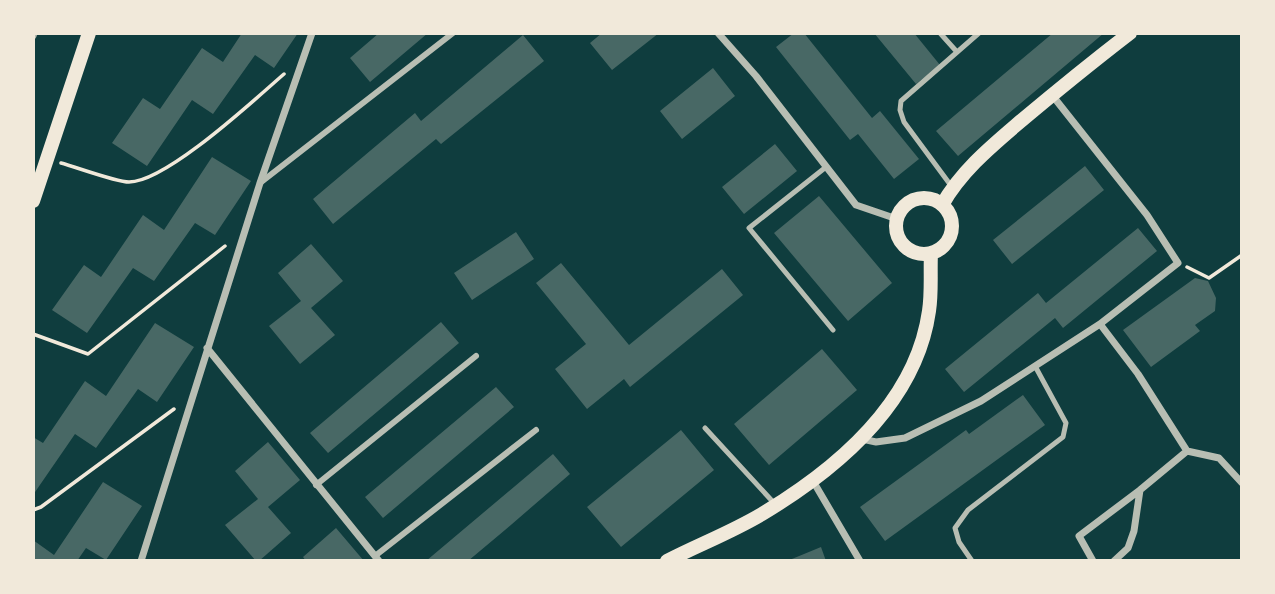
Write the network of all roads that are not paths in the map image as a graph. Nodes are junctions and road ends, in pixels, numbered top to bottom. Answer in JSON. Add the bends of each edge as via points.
{"nodes":[{"id":1,"x":89,"y":33,"type":"edge"},
{"id":2,"x":312,"y":33,"type":"edge"},
{"id":3,"x":453,"y":33,"type":"edge"},
{"id":4,"x":719,"y":33,"type":"edge"},
{"id":5,"x":940,"y":33,"type":"edge"},
{"id":6,"x":979,"y":33,"type":"edge"},
{"id":7,"x":1130,"y":33,"type":"edge"},
{"id":8,"x":957,"y":52,"type":"junction"},
{"id":9,"x":1052,"y":94,"type":"junction"},
{"id":10,"x":826,"y":167,"type":"junction"},
{"id":11,"x":260,"y":183,"type":"junction"},
{"id":12,"x":952,"y":187,"type":"junction"},
{"id":13,"x":33,"y":201,"type":"edge"},
{"id":14,"x":942,"y":205,"type":"junction"},
{"id":15,"x":897,"y":219,"type":"junction"},
{"id":16,"x":931,"y":253,"type":"junction"},
{"id":17,"x":1100,"y":324,"type":"junction"},
{"id":18,"x":833,"y":330,"type":"dead end"},
{"id":19,"x":207,"y":348,"type":"junction"},
{"id":20,"x":476,"y":356,"type":"dead end"},
{"id":21,"x":1035,"y":366,"type":"junction"},
{"id":22,"x":705,"y":428,"type":"dead end"},
{"id":23,"x":536,"y":430,"type":"dead end"},
{"id":24,"x":860,"y":439,"type":"junction"},
{"id":25,"x":1187,"y":451,"type":"junction"},
{"id":26,"x":813,"y":481,"type":"junction"},
{"id":27,"x":1242,"y":484,"type":"edge"},
{"id":28,"x":316,"y":485,"type":"junction"},
{"id":29,"x":1140,"y":490,"type":"junction"},
{"id":30,"x":776,"y":505,"type":"junction"},
{"id":31,"x":377,"y":558,"type":"edge"},
{"id":32,"x":141,"y":561,"type":"edge"},
{"id":33,"x":667,"y":561,"type":"edge"},
{"id":34,"x":860,"y":561,"type":"edge"},
{"id":35,"x":972,"y":561,"type":"edge"},
{"id":36,"x":1093,"y":561,"type":"edge"},
{"id":37,"x":1114,"y":561,"type":"edge"}],
"edges":[{"from":1,"to":13,"type":"main road"},
{"from":2,"to":11,"type":"street"},
{"from":3,"to":11,"type":"street"},
{"from":4,"to":10,"type":"street"},
{"from":5,"to":8,"type":"lane"},
{"from":6,"to":8,"type":"lane"},
{"from":7,"to":9,"type":"main road"},
{"from":8,"to":12,"type":"lane","via":[[901,101],[900,110]]},
{"from":9,"to":12,"type":"main road"},
{"from":9,"to":17,"type":"street","via":[[1147,215],[1178,263]]},
{"from":10,"to":15,"type":"street","via":[[856,205]]},
{"from":10,"to":18,"type":"lane","via":[[749,228]]},
{"from":11,"to":19,"type":"street"},
{"from":12,"to":14,"type":"main road"},
{"from":14,"to":15,"type":"main road","via":[[933,199],[910,201]]},
{"from":14,"to":16,"type":"main road","via":[[951,232],[947,242]]},
{"from":15,"to":16,"type":"main road","via":[[904,246]]},
{"from":16,"to":24,"type":"main road","via":[[929,312],[916,356],[891,406]]},
{"from":17,"to":21,"type":"street"},
{"from":17,"to":25,"type":"street"},
{"from":19,"to":28,"type":"street"},
{"from":19,"to":32,"type":"street"},
{"from":20,"to":28,"type":"street"},
{"from":21,"to":24,"type":"street","via":[[981,401],[905,438]]},
{"from":21,"to":35,"type":"lane","via":[[1066,423],[1063,437],[961,519],[955,528]]},
{"from":22,"to":30,"type":"lane"},
{"from":23,"to":31,"type":"street"},
{"from":24,"to":26,"type":"main road"},
{"from":25,"to":27,"type":"street","via":[[1219,458]]},
{"from":25,"to":29,"type":"street"},
{"from":26,"to":30,"type":"main road"},
{"from":26,"to":34,"type":"street"},
{"from":28,"to":31,"type":"street"},
{"from":29,"to":36,"type":"street","via":[[1079,536]]},
{"from":29,"to":37,"type":"street","via":[[1128,548]]},
{"from":30,"to":33,"type":"main road"}]}
